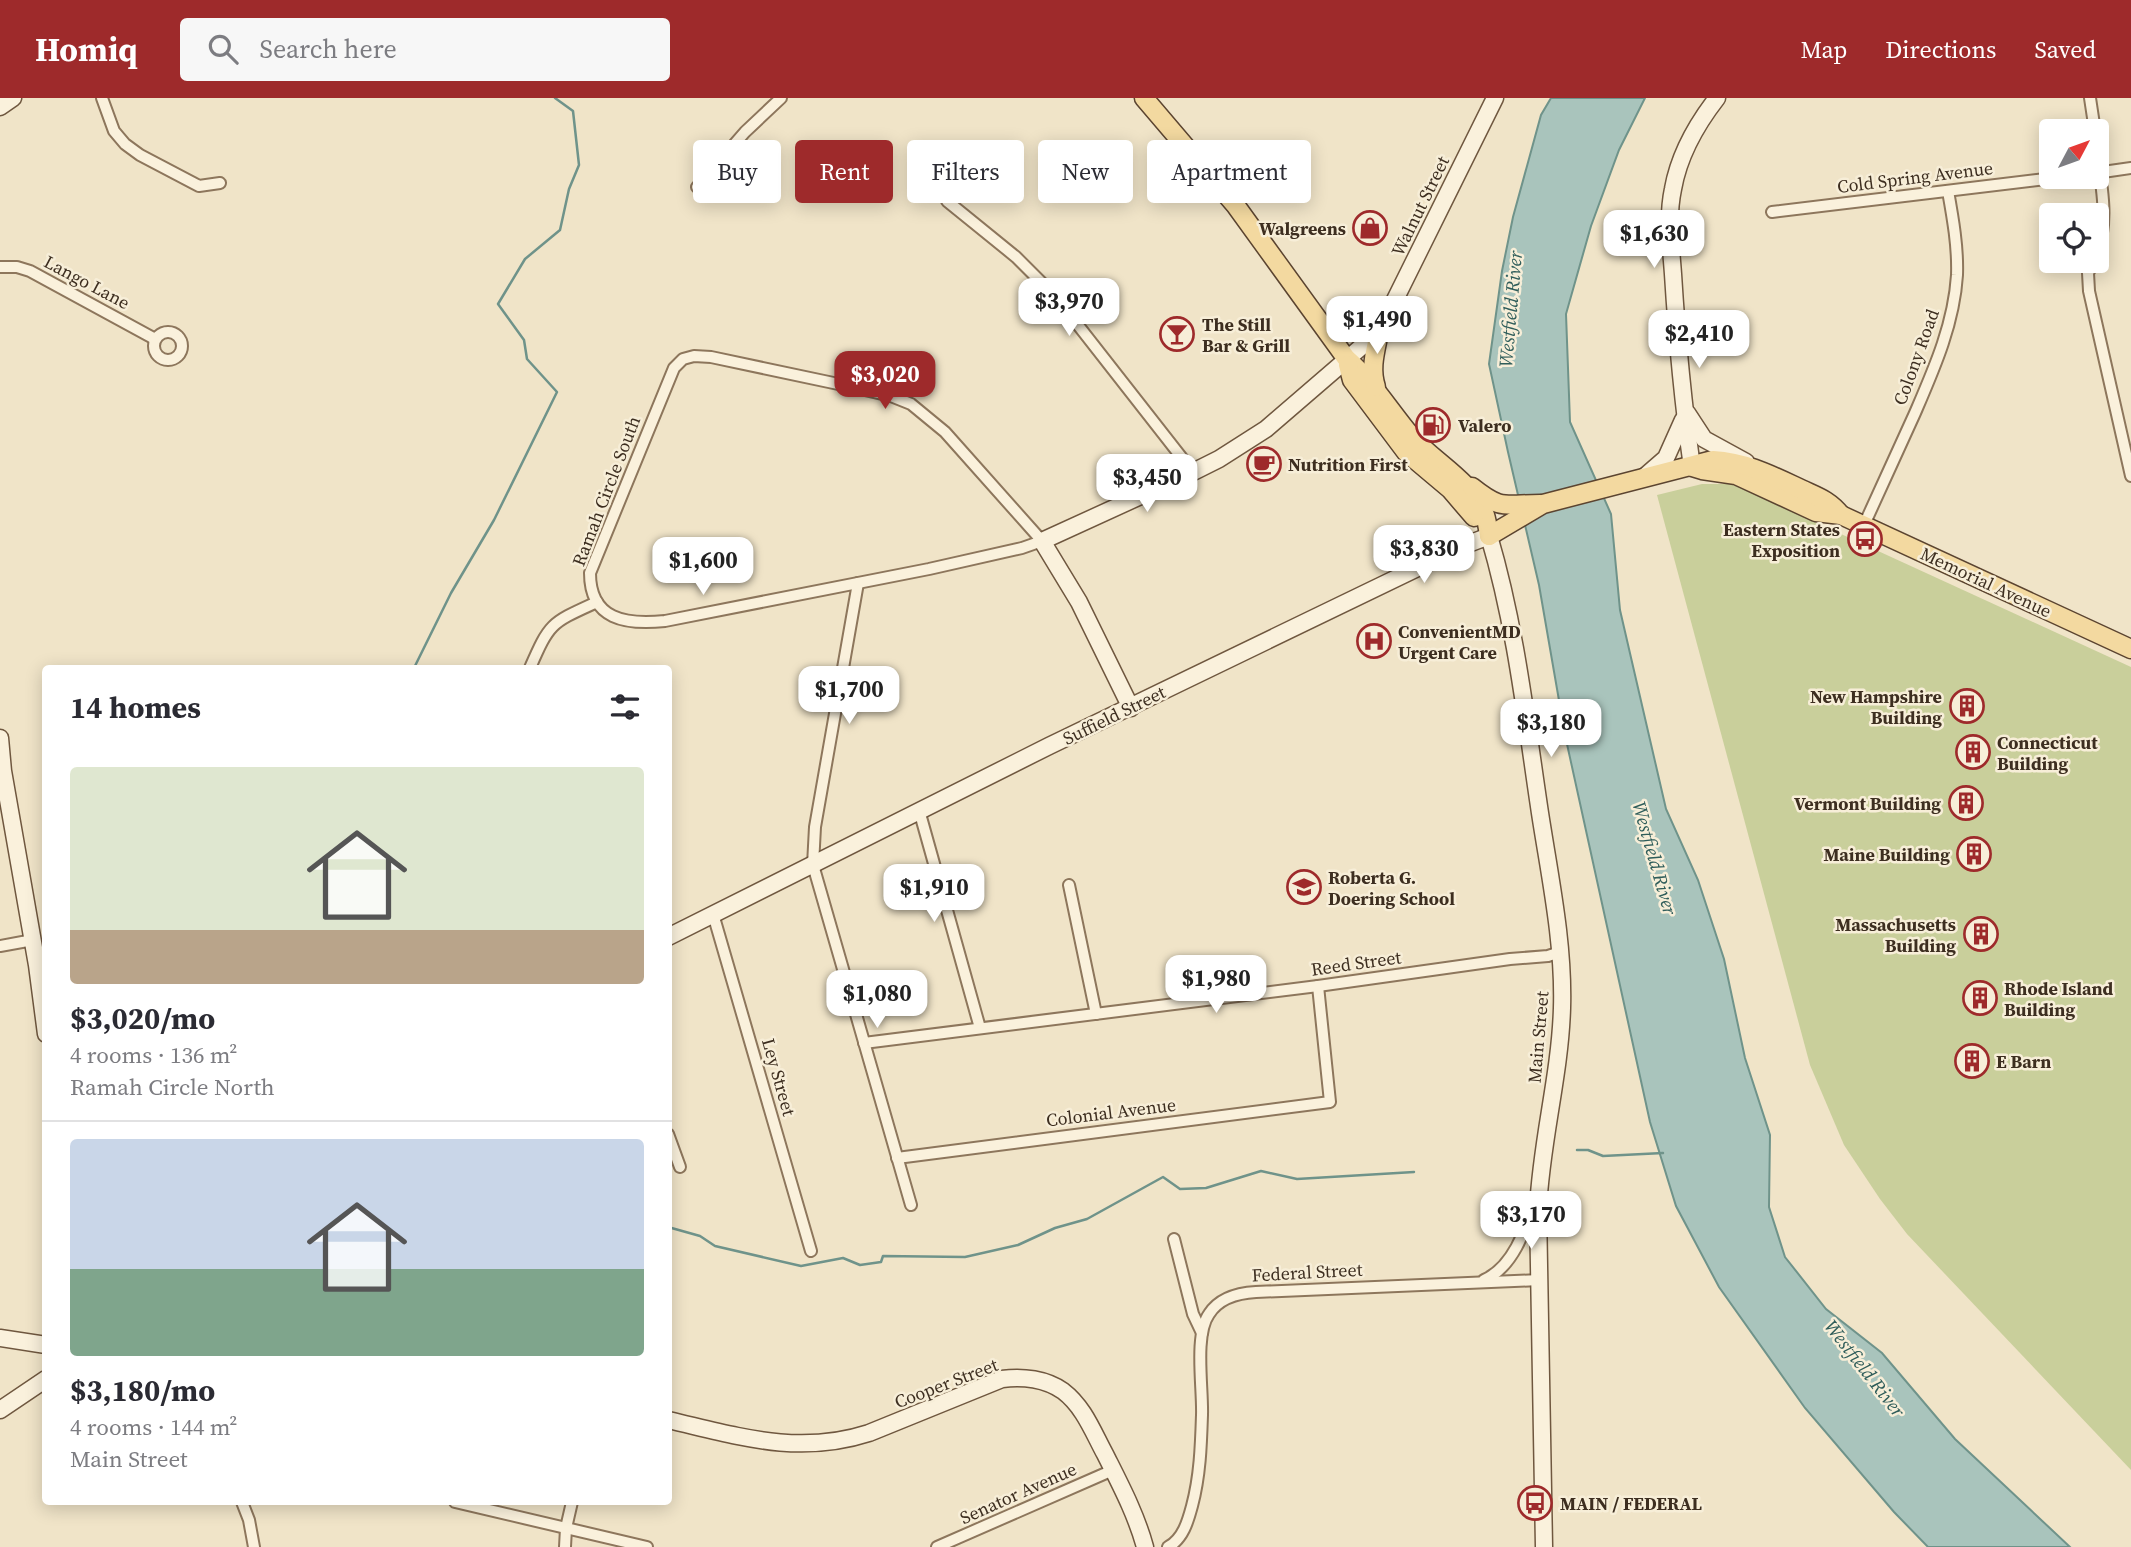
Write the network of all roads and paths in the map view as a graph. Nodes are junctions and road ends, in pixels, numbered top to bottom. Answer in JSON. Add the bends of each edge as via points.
{"nodes":[{"id":1,"x":13,"y":98,"type":"edge"},
{"id":2,"x":102,"y":98,"type":"edge"},
{"id":3,"x":781,"y":98,"type":"edge"},
{"id":4,"x":1144,"y":98,"type":"edge"},
{"id":5,"x":1495,"y":98,"type":"edge"},
{"id":6,"x":1717,"y":98,"type":"edge"},
{"id":7,"x":2090,"y":98,"type":"edge"},
{"id":8,"x":0,"y":107,"type":"edge"},
{"id":9,"x":2093,"y":119,"type":"edge"},
{"id":10,"x":738,"y":140,"type":"edge"},
{"id":11,"x":2131,"y":168,"type":"edge"},
{"id":12,"x":2109,"y":171,"type":"edge"},
{"id":13,"x":2039,"y":180,"type":"edge"},
{"id":14,"x":220,"y":183,"type":"dead end"},
{"id":15,"x":1948,"y":191,"type":"junction"},
{"id":16,"x":949,"y":203,"type":"edge"},
{"id":17,"x":1772,"y":212,"type":"dead end"},
{"id":18,"x":0,"y":267,"type":"edge"},
{"id":19,"x":2088,"y":273,"type":"edge"},
{"id":20,"x":1380,"y":326,"type":"junction"},
{"id":21,"x":155,"y":339,"type":"dead end"},
{"id":22,"x":1346,"y":358,"type":"junction"},
{"id":23,"x":1378,"y":393,"type":"junction"},
{"id":24,"x":1685,"y":413,"type":"junction"},
{"id":25,"x":1692,"y":467,"type":"junction"},
{"id":26,"x":1193,"y":472,"type":"junction"},
{"id":27,"x":1767,"y":472,"type":"junction"},
{"id":28,"x":1455,"y":474,"type":"junction"},
{"id":29,"x":2131,"y":476,"type":"edge"},
{"id":30,"x":1642,"y":479,"type":"junction"},
{"id":31,"x":1563,"y":500,"type":"joint"},
{"id":32,"x":1515,"y":512,"type":"junction"},
{"id":33,"x":1842,"y":515,"type":"junction"},
{"id":34,"x":1864,"y":525,"type":"junction"},
{"id":35,"x":1489,"y":536,"type":"junction"},
{"id":36,"x":1042,"y":541,"type":"junction"},
{"id":37,"x":859,"y":583,"type":"junction"},
{"id":38,"x":597,"y":602,"type":"junction"},
{"id":39,"x":2131,"y":649,"type":"edge"},
{"id":40,"x":531,"y":665,"type":"edge"},
{"id":41,"x":1131,"y":708,"type":"junction"},
{"id":42,"x":0,"y":746,"type":"edge"},
{"id":43,"x":919,"y":810,"type":"junction"},
{"id":44,"x":813,"y":865,"type":"junction"},
{"id":45,"x":1069,"y":885,"type":"dead end"},
{"id":46,"x":713,"y":914,"type":"junction"},
{"id":47,"x":672,"y":935,"type":"edge"},
{"id":48,"x":33,"y":940,"type":"junction"},
{"id":49,"x":0,"y":946,"type":"edge"},
{"id":50,"x":1560,"y":952,"type":"junction"},
{"id":51,"x":1318,"y":986,"type":"junction"},
{"id":52,"x":42,"y":1005,"type":"edge"},
{"id":53,"x":1096,"y":1014,"type":"junction"},
{"id":54,"x":980,"y":1028,"type":"junction"},
{"id":55,"x":864,"y":1043,"type":"junction"},
{"id":56,"x":672,"y":1145,"type":"edge"},
{"id":57,"x":897,"y":1158,"type":"junction"},
{"id":58,"x":680,"y":1167,"type":"dead end"},
{"id":59,"x":1539,"y":1188,"type":"junction"},
{"id":60,"x":911,"y":1205,"type":"dead end"},
{"id":61,"x":1174,"y":1239,"type":"dead end"},
{"id":62,"x":811,"y":1251,"type":"dead end"},
{"id":63,"x":1539,"y":1280,"type":"junction"},
{"id":64,"x":1481,"y":1282,"type":"junction"},
{"id":65,"x":1202,"y":1333,"type":"junction"},
{"id":66,"x":0,"y":1338,"type":"edge"},
{"id":67,"x":42,"y":1344,"type":"edge"},
{"id":68,"x":42,"y":1382,"type":"edge"},
{"id":69,"x":0,"y":1410,"type":"edge"},
{"id":70,"x":672,"y":1420,"type":"edge"},
{"id":71,"x":1113,"y":1470,"type":"junction"},
{"id":72,"x":243,"y":1505,"type":"edge"},
{"id":73,"x":468,"y":1505,"type":"edge"},
{"id":74,"x":571,"y":1505,"type":"edge"},
{"id":75,"x":1187,"y":1521,"type":"junction"},
{"id":76,"x":566,"y":1528,"type":"junction"},
{"id":77,"x":254,"y":1547,"type":"edge"},
{"id":78,"x":565,"y":1547,"type":"edge"},
{"id":79,"x":647,"y":1547,"type":"edge"},
{"id":80,"x":937,"y":1547,"type":"edge"},
{"id":81,"x":1145,"y":1547,"type":"edge"},
{"id":82,"x":1168,"y":1547,"type":"edge"},
{"id":83,"x":1181,"y":1547,"type":"edge"},
{"id":84,"x":1544,"y":1547,"type":"edge"}],
"edges":[{"from":1,"to":8,"type":"main road"},
{"from":2,"to":14,"type":"street","via":[[114,131],[140,155],[199,186]]},
{"from":3,"to":10,"type":"street"},
{"from":4,"to":22,"type":"main road","via":[[1236,206]]},
{"from":5,"to":20,"type":"main road","name":"Walnut Street"},
{"from":6,"to":24,"type":"main road","via":[[1686,147],[1670,203]]},
{"from":7,"to":9,"type":"street"},
{"from":11,"to":12,"type":"street"},
{"from":13,"to":15,"type":"street","name":"Cold Spring Avenue"},
{"from":15,"to":17,"type":"street","name":"Cold Spring Avenue"},
{"from":15,"to":34,"type":"street","name":"Colony Road","via":[[1957,268],[1948,327],[1934,369]]},
{"from":16,"to":26,"type":"street","via":[[1051,292]]},
{"from":18,"to":21,"type":"street","name":"Lango Lane","via":[[30,271]]},
{"from":19,"to":29,"type":"street"},
{"from":20,"to":22,"type":"main road","name":"Walnut Street"},
{"from":20,"to":23,"type":"main road","via":[[1372,371]]},
{"from":22,"to":23,"type":"main road"},
{"from":22,"to":26,"type":"main road","name":"Walnut Street","via":[[1266,429]]},
{"from":22,"to":35,"type":"main road","via":[[1352,380],[1406,452],[1450,489]]},
{"from":23,"to":28,"type":"main road","via":[[1423,450]]},
{"from":24,"to":25,"type":"main road"},
{"from":24,"to":27,"type":"main road","via":[[1704,439]]},
{"from":24,"to":30,"type":"main road","via":[[1666,458]]},
{"from":25,"to":27,"type":"main road","name":"Memorial Avenue","via":[[1728,461]]},
{"from":25,"to":30,"type":"main road","name":"Memorial Avenue"},
{"from":25,"to":33,"type":"main road","name":"Memorial Avenue","via":[[1736,475],[1816,512]]},
{"from":26,"to":36,"type":"main road","name":"Walnut Street"},
{"from":27,"to":33,"type":"main road","name":"Memorial Avenue","via":[[1828,501]]},
{"from":28,"to":32,"type":"main road","via":[[1486,499]]},
{"from":28,"to":35,"type":"main road","via":[[1485,515]]},
{"from":30,"to":31,"type":"main road","name":"Memorial Avenue"},
{"from":31,"to":32,"type":"main road","name":"Suffield Street"},
{"from":32,"to":35,"type":"main road","name":"Suffield Street"},
{"from":33,"to":34,"type":"main road","name":"Memorial Avenue"},
{"from":34,"to":39,"type":"main road","name":"Memorial Avenue"},
{"from":35,"to":41,"type":"main road","name":"Suffield Street"},
{"from":35,"to":50,"type":"main road","name":"Main Street","via":[[1518,661]]},
{"from":36,"to":37,"type":"street"},
{"from":36,"to":38,"type":"street","name":"Ramah Circle South","via":[[945,432],[911,404],[843,385],[694,356],[682,359],[674,368],[590,573]]},
{"from":36,"to":41,"type":"main road","via":[[1079,602]]},
{"from":37,"to":38,"type":"street","via":[[653,622],[617,620]]},
{"from":37,"to":44,"type":"street","via":[[815,827]]},
{"from":38,"to":40,"type":"street","via":[[551,626]]},
{"from":41,"to":43,"type":"main road","name":"Suffield Street"},
{"from":42,"to":48,"type":"main road"},
{"from":43,"to":44,"type":"main road","name":"Suffield Street"},
{"from":43,"to":54,"type":"street"},
{"from":44,"to":46,"type":"main road","name":"Suffield Street"},
{"from":44,"to":55,"type":"street"},
{"from":45,"to":53,"type":"street"},
{"from":46,"to":47,"type":"main road","name":"Suffield Street"},
{"from":46,"to":62,"type":"street","name":"Ley Street"},
{"from":48,"to":49,"type":"street"},
{"from":48,"to":52,"type":"main road"},
{"from":50,"to":51,"type":"street","name":"Reed Street"},
{"from":50,"to":59,"type":"main road","name":"Main Street","via":[[1561,1029]]},
{"from":51,"to":53,"type":"street","name":"Reed Street"},
{"from":51,"to":57,"type":"street","name":"Colonial Avenue","via":[[1330,1102]]},
{"from":53,"to":54,"type":"street","name":"Reed Street"},
{"from":54,"to":55,"type":"street","name":"Reed Street"},
{"from":55,"to":57,"type":"street"},
{"from":56,"to":58,"type":"street"},
{"from":57,"to":60,"type":"street"},
{"from":59,"to":63,"type":"main road","name":"Main Street"},
{"from":59,"to":64,"type":"street","via":[[1511,1255]]},
{"from":61,"to":65,"type":"street"},
{"from":63,"to":64,"type":"street","name":"Federal Street"},
{"from":63,"to":84,"type":"main road","name":"Main Street"},
{"from":64,"to":65,"type":"street","name":"Federal Street","via":[[1241,1293],[1212,1310]]},
{"from":65,"to":75,"type":"street","via":[[1200,1461]]},
{"from":66,"to":67,"type":"main road"},
{"from":68,"to":69,"type":"main road"},
{"from":70,"to":71,"type":"main road","name":"Cooper Street","via":[[770,1442],[829,1443],[869,1433],[993,1382],[1026,1378],[1056,1387],[1074,1401]]},
{"from":71,"to":80,"type":"street","name":"Senator Avenue"},
{"from":71,"to":81,"type":"main road","name":"Cooper Street"},
{"from":72,"to":77,"type":"street"},
{"from":73,"to":76,"type":"street"},
{"from":74,"to":76,"type":"street"},
{"from":75,"to":82,"type":"street"},
{"from":75,"to":83,"type":"street"},
{"from":76,"to":78,"type":"street"},
{"from":76,"to":79,"type":"street"}]}
